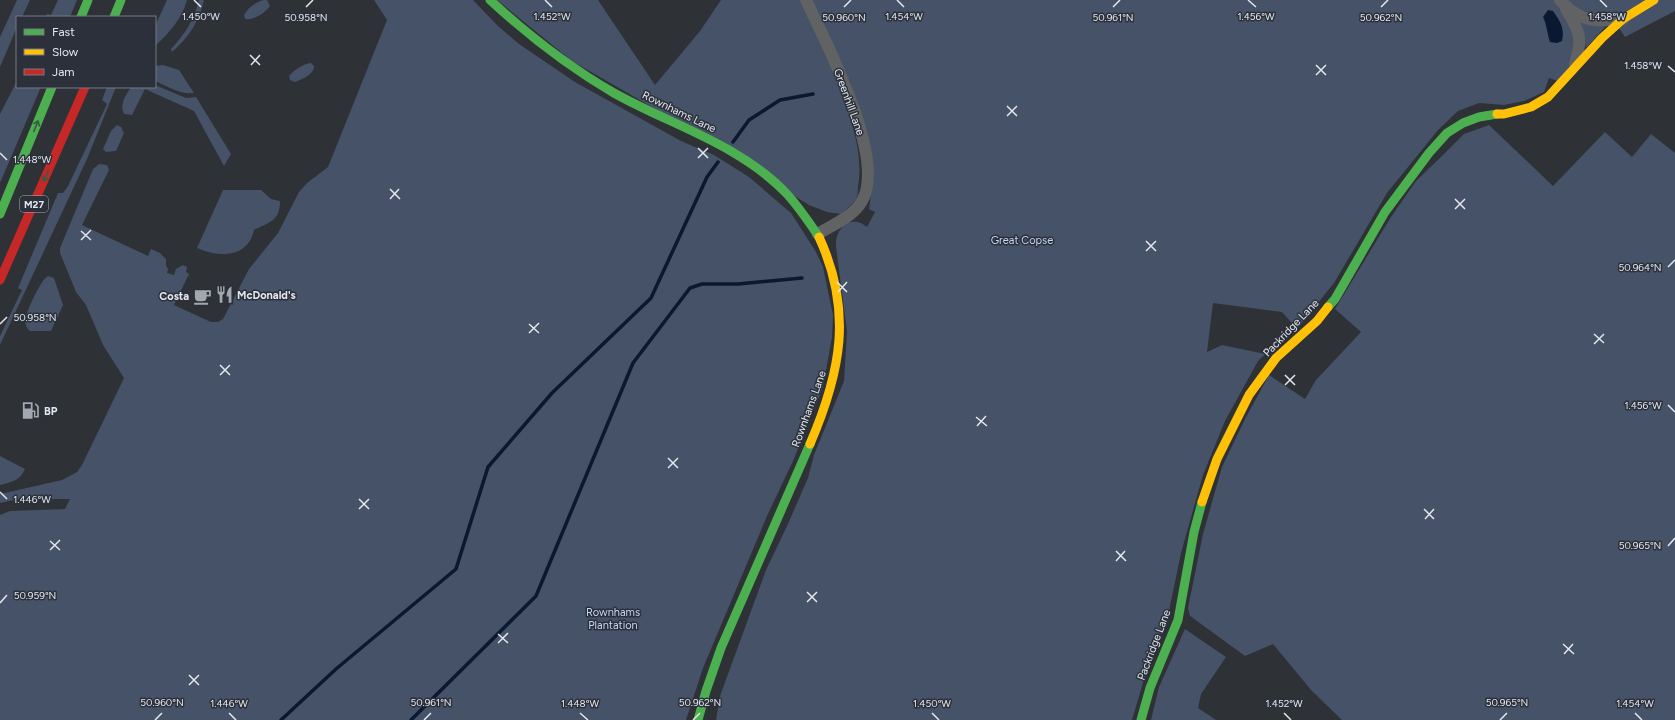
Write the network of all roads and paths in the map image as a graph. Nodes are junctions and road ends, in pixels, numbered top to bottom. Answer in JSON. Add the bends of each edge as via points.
{"nodes":[{"id":1,"x":88,"y":0,"type":"edge"},
{"id":2,"x":121,"y":0,"type":"edge"},
{"id":3,"x":490,"y":0,"type":"edge"},
{"id":4,"x":806,"y":0,"type":"edge"},
{"id":5,"x":1654,"y":0,"type":"edge"},
{"id":6,"x":1562,"y":3,"type":"edge"},
{"id":7,"x":81,"y":16,"type":"edge"},
{"id":8,"x":114,"y":16,"type":"edge"},
{"id":9,"x":1623,"y":19,"type":"junction"},
{"id":10,"x":1573,"y":69,"type":"junction"},
{"id":11,"x":52,"y":88,"type":"edge"},
{"id":12,"x":85,"y":88,"type":"edge"},
{"id":13,"x":0,"y":214,"type":"edge"},
{"id":14,"x":818,"y":234,"type":"junction"},
{"id":15,"x":0,"y":280,"type":"edge"},
{"id":16,"x":698,"y":720,"type":"edge"},
{"id":17,"x":1141,"y":720,"type":"edge"}],
"edges":[{"from":1,"to":7,"type":"main road"},
{"from":2,"to":8,"type":"main road"},
{"from":3,"to":14,"type":"main road","name":"Rownhams Lane","via":[[508,18],[578,71],[631,102],[730,151],[762,172],[804,212]]},
{"from":4,"to":14,"type":"street","name":"Greenhill Lane","via":[[840,75],[862,134],[867,170],[865,192],[858,207]]},
{"from":5,"to":9,"type":"main road","name":"Packridge Lane"},
{"from":6,"to":9,"type":"street","via":[[1583,18],[1600,21]]},
{"from":6,"to":10,"type":"street","via":[[1579,30],[1580,48]]},
{"from":9,"to":10,"type":"main road","name":"Packridge Lane"},
{"from":10,"to":17,"type":"main road","name":"Packridge Lane","via":[[1548,97],[1531,107],[1479,117],[1447,133],[1424,158],[1384,212],[1335,299],[1316,321],[1276,358],[1248,395],[1217,459],[1205,491],[1194,532],[1178,620],[1150,688]]},
{"from":13,"to":11,"type":"main road","number":"M27","one_way":true},
{"from":12,"to":15,"type":"main road","number":"M27","one_way":true},
{"from":14,"to":16,"type":"main road","name":"Rownhams Lane","via":[[832,267],[839,301],[841,328],[834,376],[810,444],[724,641]]}]}
